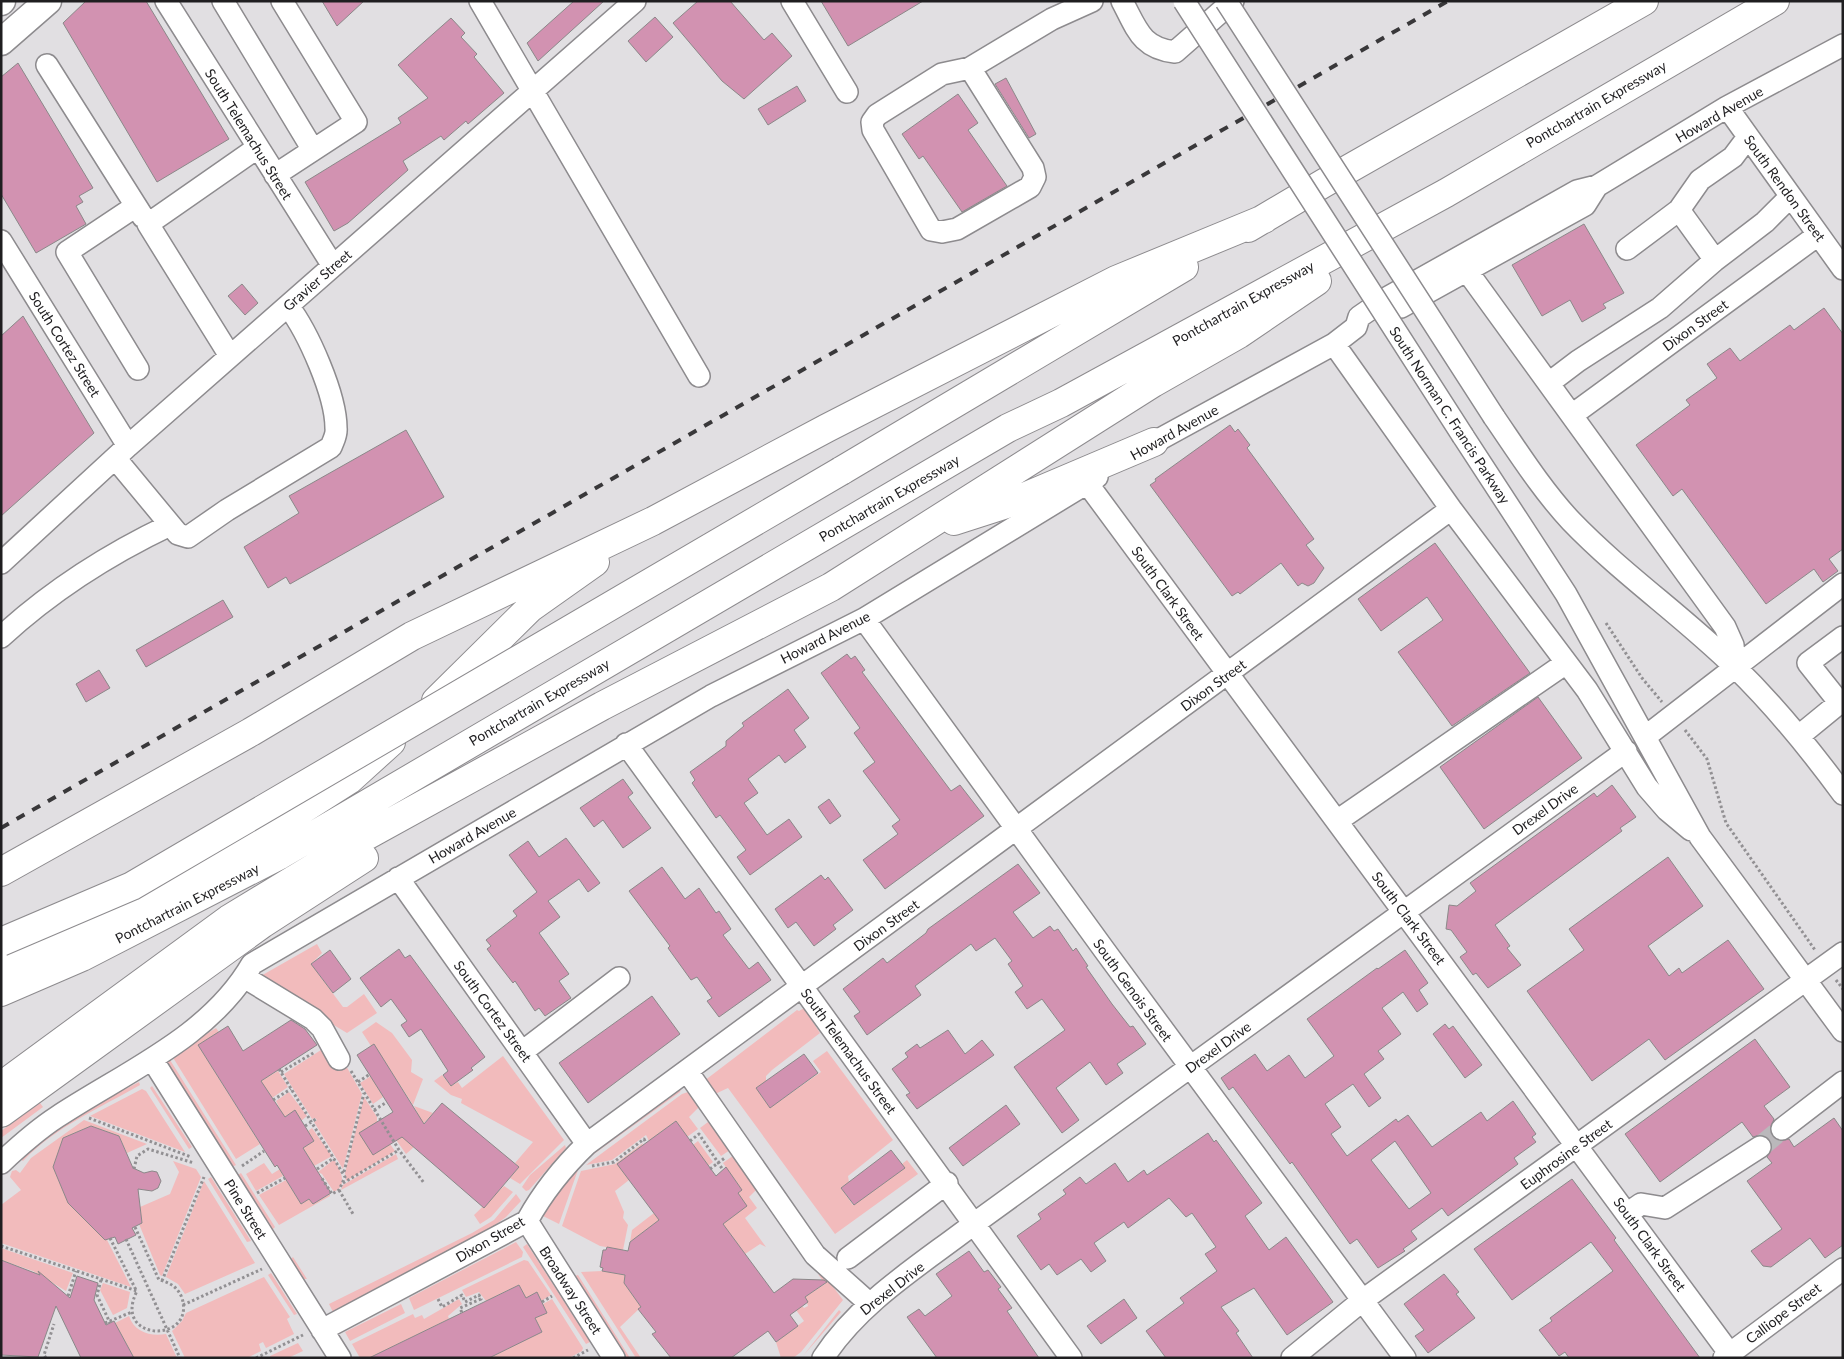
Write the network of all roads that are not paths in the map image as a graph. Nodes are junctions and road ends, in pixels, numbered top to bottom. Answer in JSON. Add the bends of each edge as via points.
{"nodes":[{"id":1,"x":48,"y":1,"type":"edge"},
{"id":2,"x":166,"y":1,"type":"edge"},
{"id":3,"x":223,"y":1,"type":"edge"},
{"id":4,"x":282,"y":1,"type":"edge"},
{"id":5,"x":480,"y":1,"type":"edge"},
{"id":6,"x":635,"y":1,"type":"edge"},
{"id":7,"x":792,"y":1,"type":"edge"},
{"id":8,"x":1092,"y":1,"type":"edge"},
{"id":9,"x":1122,"y":1,"type":"edge"},
{"id":10,"x":1184,"y":1,"type":"edge"},
{"id":11,"x":1226,"y":1,"type":"edge"},
{"id":12,"x":1233,"y":1,"type":"edge"},
{"id":13,"x":1644,"y":1,"type":"edge"},
{"id":14,"x":1775,"y":1,"type":"edge"},
{"id":15,"x":1,"y":42,"type":"edge"},
{"id":16,"x":1843,"y":45,"type":"edge"},
{"id":17,"x":47,"y":65,"type":"dead end"},
{"id":18,"x":970,"y":68,"type":"junction"},
{"id":19,"x":533,"y":90,"type":"junction"},
{"id":20,"x":847,"y":92,"type":"dead end"},
{"id":21,"x":1727,"y":107,"type":"junction"},
{"id":22,"x":1748,"y":138,"type":"junction"},
{"id":23,"x":258,"y":148,"type":"junction"},
{"id":24,"x":313,"y":150,"type":"junction"},
{"id":25,"x":275,"y":175,"type":"junction"},
{"id":26,"x":1597,"y":186,"type":"junction"},
{"id":27,"x":1446,"y":192,"type":"junction"},
{"id":28,"x":1790,"y":197,"type":"junction"},
{"id":29,"x":136,"y":206,"type":"junction"},
{"id":30,"x":1680,"y":210,"type":"junction"},
{"id":31,"x":1264,"y":219,"type":"junction"},
{"id":32,"x":148,"y":224,"type":"junction"},
{"id":33,"x":1818,"y":235,"type":"junction"},
{"id":34,"x":1,"y":241,"type":"edge"},
{"id":35,"x":1627,"y":249,"type":"dead end"},
{"id":36,"x":1715,"y":260,"type":"junction"},
{"id":37,"x":333,"y":266,"type":"junction"},
{"id":38,"x":1843,"y":269,"type":"edge"},
{"id":39,"x":1467,"y":270,"type":"junction"},
{"id":40,"x":288,"y":306,"type":"junction"},
{"id":41,"x":1356,"y":327,"type":"junction"},
{"id":42,"x":1334,"y":344,"type":"junction"},
{"id":43,"x":230,"y":356,"type":"junction"},
{"id":44,"x":138,"y":369,"type":"dead end"},
{"id":45,"x":699,"y":376,"type":"dead end"},
{"id":46,"x":1549,"y":383,"type":"junction"},
{"id":47,"x":1572,"y":415,"type":"junction"},
{"id":48,"x":1154,"y":442,"type":"junction"},
{"id":49,"x":122,"y":452,"type":"junction"},
{"id":50,"x":1087,"y":483,"type":"junction"},
{"id":51,"x":1451,"y":509,"type":"junction"},
{"id":52,"x":653,"y":521,"type":"junction"},
{"id":53,"x":170,"y":525,"type":"junction"},
{"id":54,"x":915,"y":534,"type":"junction"},
{"id":55,"x":1,"y":563,"type":"edge"},
{"id":56,"x":1843,"y":584,"type":"edge"},
{"id":57,"x":864,"y":619,"type":"junction"},
{"id":58,"x":1,"y":637,"type":"edge"},
{"id":59,"x":1843,"y":638,"type":"edge"},
{"id":60,"x":1566,"y":663,"type":"junction"},
{"id":61,"x":1735,"y":667,"type":"junction"},
{"id":62,"x":1228,"y":674,"type":"junction"},
{"id":63,"x":1841,"y":701,"type":"edge"},
{"id":64,"x":1799,"y":736,"type":"junction"},
{"id":65,"x":1645,"y":737,"type":"junction"},
{"id":66,"x":626,"y":744,"type":"junction"},
{"id":67,"x":1626,"y":751,"type":"junction"},
{"id":68,"x":454,"y":788,"type":"junction"},
{"id":69,"x":1843,"y":794,"type":"edge"},
{"id":70,"x":1337,"y":821,"type":"junction"},
{"id":71,"x":1017,"y":830,"type":"junction"},
{"id":72,"x":1700,"y":838,"type":"junction"},
{"id":73,"x":1,"y":872,"type":"edge"},
{"id":74,"x":398,"y":878,"type":"junction"},
{"id":75,"x":1404,"y":910,"type":"junction"},
{"id":76,"x":1,"y":942,"type":"edge"},
{"id":77,"x":1843,"y":953,"type":"edge"},
{"id":78,"x":1,"y":966,"type":"edge"},
{"id":79,"x":244,"y":978,"type":"junction"},
{"id":80,"x":618,"y":978,"type":"dead end"},
{"id":81,"x":1806,"y":980,"type":"junction"},
{"id":82,"x":802,"y":986,"type":"junction"},
{"id":83,"x":1,"y":992,"type":"edge"},
{"id":84,"x":1843,"y":1031,"type":"edge"},
{"id":85,"x":334,"y":1051,"type":"road end"},
{"id":86,"x":522,"y":1052,"type":"junction"},
{"id":87,"x":152,"y":1060,"type":"junction"},
{"id":88,"x":1190,"y":1068,"type":"junction"},
{"id":89,"x":687,"y":1071,"type":"junction"},
{"id":90,"x":9,"y":1080,"type":"edge"},
{"id":91,"x":1843,"y":1082,"type":"edge"},
{"id":92,"x":1,"y":1113,"type":"edge"},
{"id":93,"x":1782,"y":1129,"type":"tunnel mouth"},
{"id":94,"x":587,"y":1144,"type":"junction"},
{"id":95,"x":1578,"y":1146,"type":"junction"},
{"id":96,"x":1760,"y":1147,"type":"tunnel mouth"},
{"id":97,"x":1,"y":1163,"type":"edge"},
{"id":98,"x":947,"y":1184,"type":"junction"},
{"id":99,"x":1628,"y":1213,"type":"junction"},
{"id":100,"x":527,"y":1221,"type":"junction"},
{"id":101,"x":976,"y":1223,"type":"junction"},
{"id":102,"x":848,"y":1258,"type":"dead end"},
{"id":103,"x":1843,"y":1269,"type":"edge"},
{"id":104,"x":1363,"y":1300,"type":"junction"},
{"id":105,"x":870,"y":1304,"type":"junction"},
{"id":106,"x":313,"y":1332,"type":"junction"},
{"id":107,"x":1727,"y":1356,"type":"edge"},
{"id":108,"x":340,"y":1358,"type":"edge"},
{"id":109,"x":614,"y":1358,"type":"edge"},
{"id":110,"x":823,"y":1358,"type":"edge"},
{"id":111,"x":1071,"y":1358,"type":"edge"},
{"id":112,"x":1292,"y":1358,"type":"edge"},
{"id":113,"x":1405,"y":1358,"type":"edge"}],
"edges":[{"from":1,"to":15,"type":"main road"},
{"from":2,"to":23,"type":"street","name":"South Telemachus Street"},
{"from":3,"to":24,"type":"street"},
{"from":4,"to":24,"type":"street","via":[[356,122]]},
{"from":5,"to":19,"type":"street"},
{"from":6,"to":19,"type":"street","name":"Gravier Street"},
{"from":7,"to":20,"type":"street"},
{"from":8,"to":18,"type":"street","via":[[1052,19]]},
{"from":9,"to":12,"type":"street","via":[[1142,38],[1158,50],[1175,52]]},
{"from":10,"to":65,"type":"street","name":"South Norman C. Francis Parkway","bridge":true,"via":[[1566,594]]},
{"from":11,"to":61,"type":"street","bridge":true,"via":[[1494,418],[1547,492],[1609,558]]},
{"from":13,"to":31,"type":"highway"},
{"from":14,"to":27,"type":"highway","name":"Pontchartrain Expressway"},
{"from":16,"to":21,"type":"street","name":"Howard Avenue"},
{"from":17,"to":29,"type":"street"},
{"from":18,"to":18,"type":"street","via":[[942,74],[877,114],[872,122],[873,130],[930,230],[957,229],[1030,187],[1036,177]]},
{"from":19,"to":37,"type":"street","name":"Gravier Street"},
{"from":19,"to":45,"type":"street"},
{"from":21,"to":22,"type":"street","name":"South Rendon Street"},
{"from":21,"to":26,"type":"street","name":"Howard Avenue"},
{"from":22,"to":28,"type":"street","name":"South Rendon Street"},
{"from":22,"to":30,"type":"street","via":[[1733,157],[1700,180]]},
{"from":23,"to":25,"type":"street","name":"South Telemachus Street"},
{"from":23,"to":32,"type":"street"},
{"from":24,"to":25,"type":"street"},
{"from":25,"to":37,"type":"street","name":"South Telemachus Street"},
{"from":26,"to":39,"type":"street","name":"Howard Avenue","via":[[1585,205]]},
{"from":26,"to":41,"type":"street","name":"Howard Avenue","via":[[1577,191],[1385,299],[1359,317]]},
{"from":27,"to":54,"type":"highway","via":[[1238,334],[1153,383]]},
{"from":27,"to":83,"type":"highway","name":"Pontchartrain Expressway","via":[[1061,403],[1008,428],[280,855],[82,957]]},
{"from":28,"to":33,"type":"street","name":"South Rendon Street"},
{"from":28,"to":36,"type":"street","via":[[1765,222]]},
{"from":29,"to":32,"type":"street"},
{"from":29,"to":44,"type":"street","via":[[66,252]]},
{"from":30,"to":35,"type":"street"},
{"from":30,"to":36,"type":"street"},
{"from":31,"to":52,"type":"highway","via":[[1116,280]]},
{"from":31,"to":76,"type":"highway","bridge":true,"via":[[132,886]]},
{"from":32,"to":43,"type":"street"},
{"from":33,"to":38,"type":"street","name":"South Rendon Street"},
{"from":33,"to":47,"type":"street","name":"Dixon Street"},
{"from":34,"to":49,"type":"street","name":"South Cortez Street"},
{"from":36,"to":46,"type":"street","via":[[1660,308]]},
{"from":37,"to":40,"type":"street","name":"Gravier Street"},
{"from":39,"to":41,"type":"street","name":"Howard Avenue","via":[[1364,327]]},
{"from":39,"to":46,"type":"street"},
{"from":40,"to":43,"type":"street","name":"Gravier Street"},
{"from":40,"to":53,"type":"street","via":[[301,322],[329,393],[337,431],[331,447],[188,536],[178,534]]},
{"from":41,"to":42,"type":"street","name":"Howard Avenue"},
{"from":42,"to":48,"type":"street","name":"Howard Avenue"},
{"from":42,"to":51,"type":"street","name":"South Norman C. Francis Parkway"},
{"from":43,"to":49,"type":"street","name":"Gravier Street"},
{"from":46,"to":47,"type":"street"},
{"from":47,"to":61,"type":"street","via":[[1725,626],[1733,645]]},
{"from":48,"to":50,"type":"street","name":"Howard Avenue"},
{"from":48,"to":54,"type":"highway","via":[[1010,503]]},
{"from":49,"to":53,"type":"street","name":"South Cortez Street"},
{"from":49,"to":55,"type":"street","name":"Gravier Street"},
{"from":50,"to":57,"type":"street","name":"Howard Avenue"},
{"from":50,"to":62,"type":"street","name":"South Clark Street"},
{"from":51,"to":60,"type":"street","name":"South Norman C. Francis Parkway"},
{"from":51,"to":62,"type":"street","name":"Dixon Street"},
{"from":52,"to":73,"type":"highway","via":[[412,636],[251,732]]},
{"from":52,"to":78,"type":"highway","via":[[530,608],[466,674],[349,780],[256,840],[48,947]]},
{"from":53,"to":58,"type":"street","via":[[100,561]]},
{"from":54,"to":68,"type":"highway","via":[[831,587],[602,706]]},
{"from":56,"to":61,"type":"street"},
{"from":57,"to":66,"type":"street","name":"Howard Avenue","via":[[711,696]]},
{"from":57,"to":71,"type":"street","name":"South Genois Street"},
{"from":59,"to":63,"type":"street","via":[[1808,663]]},
{"from":60,"to":67,"type":"street","name":"South Norman C. Francis Parkway"},
{"from":60,"to":70,"type":"street"},
{"from":61,"to":64,"type":"street"},
{"from":61,"to":65,"type":"street"},
{"from":62,"to":70,"type":"street","name":"South Clark Street"},
{"from":62,"to":71,"type":"street","name":"Dixon Street"},
{"from":63,"to":64,"type":"street"},
{"from":64,"to":69,"type":"street"},
{"from":65,"to":72,"type":"street","name":"South Norman C. Francis Parkway"},
{"from":66,"to":74,"type":"street","name":"Howard Avenue"},
{"from":66,"to":82,"type":"street","name":"South Telemachus Street"},
{"from":67,"to":72,"type":"street","name":"South Norman C. Francis Parkway","via":[[1667,810]]},
{"from":67,"to":75,"type":"street","name":"Drexel Drive"},
{"from":68,"to":90,"type":"highway","via":[[366,836],[229,919]]},
{"from":68,"to":92,"type":"highway","via":[[386,844],[262,924]]},
{"from":70,"to":75,"type":"street","name":"South Clark Street"},
{"from":71,"to":82,"type":"street","name":"Dixon Street"},
{"from":71,"to":88,"type":"street","name":"South Genois Street"},
{"from":72,"to":81,"type":"street","name":"South Norman C. Francis Parkway"},
{"from":74,"to":79,"type":"street","name":"Howard Avenue","via":[[252,964]]},
{"from":74,"to":86,"type":"street","name":"South Cortez Street"},
{"from":75,"to":88,"type":"street","name":"Drexel Drive"},
{"from":75,"to":95,"type":"street","name":"South Clark Street"},
{"from":77,"to":81,"type":"street","name":"Euphrosine Street"},
{"from":79,"to":85,"type":"street","via":[[313,1019],[322,1028]]},
{"from":79,"to":87,"type":"street","name":"Howard Avenue","via":[[220,1006]]},
{"from":80,"to":86,"type":"street"},
{"from":81,"to":84,"type":"street","name":"South Norman C. Francis Parkway"},
{"from":81,"to":95,"type":"street","name":"Euphrosine Street"},
{"from":82,"to":89,"type":"street","name":"Dixon Street"},
{"from":82,"to":98,"type":"street","name":"South Telemachus Street"},
{"from":86,"to":94,"type":"street","name":"South Cortez Street"},
{"from":87,"to":97,"type":"street","name":"Howard Avenue","via":[[55,1118]]},
{"from":87,"to":106,"type":"street","name":"Pine Street"},
{"from":88,"to":101,"type":"street","name":"Drexel Drive"},
{"from":88,"to":104,"type":"street","name":"South Genois Street"},
{"from":89,"to":94,"type":"street","name":"Dixon Street"},
{"from":89,"to":105,"type":"street","via":[[815,1255]]},
{"from":91,"to":93,"type":"street"},
{"from":94,"to":100,"type":"street","name":"Dixon Street","via":[[540,1198]]},
{"from":95,"to":99,"type":"street","name":"South Clark Street"},
{"from":95,"to":104,"type":"street","name":"Euphrosine Street"},
{"from":96,"to":99,"type":"street","via":[[1664,1208],[1641,1204]]},
{"from":98,"to":101,"type":"street","name":"South Telemachus Street"},
{"from":98,"to":102,"type":"street"},
{"from":99,"to":107,"type":"street","name":"South Clark Street"},
{"from":100,"to":106,"type":"street","name":"Dixon Street"},
{"from":100,"to":109,"type":"street","name":"Broadway Street"},
{"from":101,"to":105,"type":"street","name":"Drexel Drive"},
{"from":101,"to":111,"type":"street","name":"South Telemachus Street"},
{"from":103,"to":107,"type":"street","name":"Calliope Street"},
{"from":104,"to":112,"type":"street","name":"Euphrosine Street"},
{"from":104,"to":113,"type":"street","name":"South Genois Street"},
{"from":105,"to":110,"type":"street","name":"Drexel Drive","via":[[840,1333]]},
{"from":106,"to":108,"type":"street","name":"Pine Street"}]}
